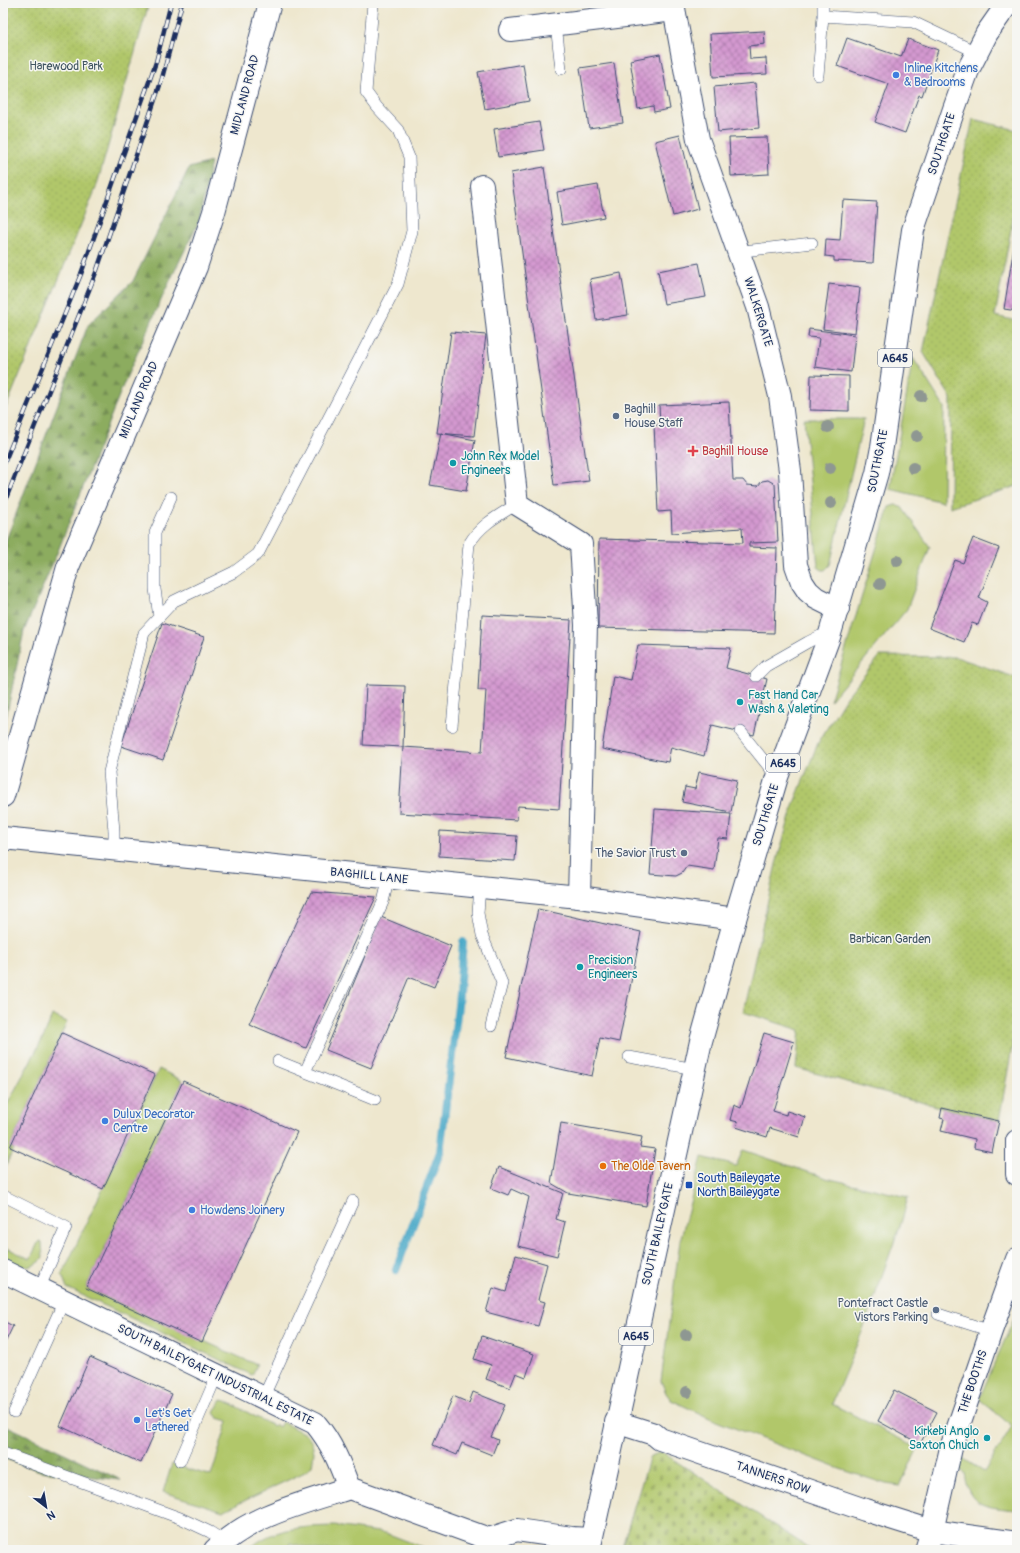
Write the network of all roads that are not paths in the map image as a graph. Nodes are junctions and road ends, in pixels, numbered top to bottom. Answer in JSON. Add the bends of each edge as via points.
{"nodes":[{"id":1,"x":270,"y":3,"type":"edge"},
{"id":2,"x":372,"y":3,"type":"edge"},
{"id":3,"x":823,"y":3,"type":"edge"},
{"id":4,"x":1008,"y":3,"type":"edge"},
{"id":5,"x":674,"y":6,"type":"edge"},
{"id":6,"x":823,"y":16,"type":"junction"},
{"id":7,"x":556,"y":24,"type":"junction"},
{"id":8,"x":510,"y":30,"type":"dead end"},
{"id":9,"x":976,"y":52,"type":"junction"},
{"id":10,"x":561,"y":69,"type":"dead end"},
{"id":11,"x":818,"y":76,"type":"dead end"},
{"id":12,"x":482,"y":186,"type":"dead end"},
{"id":13,"x":812,"y":243,"type":"dead end"},
{"id":14,"x":740,"y":254,"type":"junction"},
{"id":15,"x":171,"y":497,"type":"dead end"},
{"id":16,"x":517,"y":504,"type":"junction"},
{"id":17,"x":838,"y":609,"type":"junction"},
{"id":18,"x":159,"y":617,"type":"junction"},
{"id":19,"x":829,"y":637,"type":"junction"},
{"id":20,"x":756,"y":676,"type":"dead end"},
{"id":21,"x":452,"y":726,"type":"dead end"},
{"id":22,"x":741,"y":732,"type":"dead end"},
{"id":23,"x":777,"y":777,"type":"junction"},
{"id":24,"x":3,"y":796,"type":"edge"},
{"id":25,"x":3,"y":838,"type":"edge"},
{"id":26,"x":114,"y":850,"type":"junction"},
{"id":27,"x":389,"y":878,"type":"junction"},
{"id":28,"x":480,"y":887,"type":"junction"},
{"id":29,"x":579,"y":897,"type":"junction"},
{"id":30,"x":735,"y":919,"type":"junction"},
{"id":31,"x":491,"y":1026,"type":"dead end"},
{"id":32,"x":629,"y":1057,"type":"dead end"},
{"id":33,"x":278,"y":1061,"type":"dead end"},
{"id":34,"x":695,"y":1069,"type":"junction"},
{"id":35,"x":305,"y":1072,"type":"junction"},
{"id":36,"x":375,"y":1100,"type":"dead end"},
{"id":37,"x":1017,"y":1141,"type":"edge"},
{"id":38,"x":1017,"y":1174,"type":"edge"},
{"id":39,"x":6,"y":1197,"type":"dead end"},
{"id":40,"x":353,"y":1202,"type":"dead end"},
{"id":41,"x":1017,"y":1260,"type":"edge"},
{"id":42,"x":3,"y":1271,"type":"edge"},
{"id":43,"x":39,"y":1289,"type":"junction"},
{"id":44,"x":64,"y":1301,"type":"junction"},
{"id":45,"x":938,"y":1314,"type":"dead end"},
{"id":46,"x":991,"y":1331,"type":"junction"},
{"id":47,"x":217,"y":1375,"type":"junction"},
{"id":48,"x":263,"y":1398,"type":"junction"},
{"id":49,"x":14,"y":1412,"type":"dead end"},
{"id":50,"x":616,"y":1422,"type":"junction"},
{"id":51,"x":3,"y":1453,"type":"edge"},
{"id":52,"x":180,"y":1461,"type":"dead end"},
{"id":53,"x":349,"y":1488,"type":"junction"},
{"id":54,"x":929,"y":1541,"type":"edge"},
{"id":55,"x":1017,"y":1543,"type":"edge"},
{"id":56,"x":493,"y":1544,"type":"edge"},
{"id":57,"x":590,"y":1545,"type":"edge"},
{"id":58,"x":220,"y":1546,"type":"edge"}],
"edges":[{"from":1,"to":24,"type":"main road","name":"MIDLAND ROAD","via":[[214,212],[196,267],[68,567]]},
{"from":2,"to":18,"type":"lane","via":[[366,92],[398,130],[409,157],[412,232],[398,284],[258,554],[234,572],[174,601]]},
{"from":3,"to":6,"type":"lane"},
{"from":4,"to":9,"type":"main road","name":"SOUTHGATE","number":"A645"},
{"from":5,"to":7,"type":"main road"},
{"from":5,"to":14,"type":"main road","name":"WALKERGATE","via":[[698,139]]},
{"from":6,"to":9,"type":"lane","via":[[912,22]]},
{"from":6,"to":11,"type":"lane"},
{"from":7,"to":8,"type":"main road"},
{"from":7,"to":10,"type":"lane"},
{"from":9,"to":17,"type":"main road","name":"SOUTHGATE","number":"A645","via":[[913,230],[877,473]]},
{"from":12,"to":16,"type":"main road"},
{"from":13,"to":14,"type":"lane","via":[[744,251]]},
{"from":14,"to":17,"type":"main road","name":"WALKERGATE","via":[[758,306],[780,396],[790,471],[796,565],[808,591]]},
{"from":15,"to":18,"type":"lane","via":[[155,533],[155,589]]},
{"from":16,"to":21,"type":"lane","via":[[489,521],[476,532],[469,544]]},
{"from":16,"to":29,"type":"main road","via":[[581,544],[586,625]]},
{"from":17,"to":19,"type":"main road","name":"SOUTHGATE","number":"A645"},
{"from":18,"to":26,"type":"lane","via":[[144,633],[109,772]]},
{"from":19,"to":20,"type":"lane","via":[[820,636],[808,642],[766,666]]},
{"from":19,"to":23,"type":"main road","name":"SOUTHGATE","number":"A645"},
{"from":22,"to":23,"type":"lane"},
{"from":23,"to":30,"type":"main road","name":"SOUTHGATE","number":"A645"},
{"from":25,"to":26,"type":"main road","name":"BAGHILL LANE"},
{"from":26,"to":27,"type":"main road","name":"BAGHILL LANE"},
{"from":27,"to":28,"type":"main road","name":"BAGHILL LANE"},
{"from":27,"to":35,"type":"lane","via":[[382,902]]},
{"from":28,"to":29,"type":"main road","name":"BAGHILL LANE"},
{"from":28,"to":31,"type":"lane","via":[[478,913],[482,935],[502,983]]},
{"from":29,"to":30,"type":"main road","name":"BAGHILL LANE"},
{"from":30,"to":34,"type":"main road","name":"SOUTH BAILEYGATE","number":"A645"},
{"from":32,"to":34,"type":"lane"},
{"from":33,"to":35,"type":"lane"},
{"from":34,"to":50,"type":"main road","name":"SOUTH BAILEYGATE","number":"A645"},
{"from":35,"to":36,"type":"lane"},
{"from":37,"to":38,"type":"main road"},
{"from":39,"to":43,"type":"lane","via":[[66,1227]]},
{"from":40,"to":48,"type":"lane"},
{"from":41,"to":46,"type":"main road","name":"THE BOOTHS"},
{"from":42,"to":43,"type":"main road","name":"SOUTH BAILEYGAET INDUSTRIAL ESTATE"},
{"from":43,"to":44,"type":"main road","name":"SOUTH BAILEYGAET INDUSTRIAL ESTATE"},
{"from":44,"to":47,"type":"main road","name":"SOUTH BAILEYGAET INDUSTRIAL ESTATE"},
{"from":44,"to":49,"type":"lane"},
{"from":45,"to":46,"type":"lane"},
{"from":46,"to":54,"type":"main road","name":"THE BOOTHS","via":[[951,1448]]},
{"from":47,"to":48,"type":"main road","name":"SOUTH BAILEYGAET INDUSTRIAL ESTATE"},
{"from":47,"to":52,"type":"lane"},
{"from":48,"to":53,"type":"main road","name":"SOUTH BAILEYGAET INDUSTRIAL ESTATE","via":[[315,1423],[326,1435],[334,1450]]},
{"from":50,"to":54,"type":"main road","name":"TANNERS ROW","via":[[843,1503]]},
{"from":50,"to":57,"type":"main road","name":"SOUTH BAILEYGATE","number":"A645"},
{"from":51,"to":58,"type":"lane","via":[[180,1518],[210,1532]]},
{"from":53,"to":56,"type":"main road"},
{"from":53,"to":58,"type":"main road","via":[[248,1525]]},
{"from":54,"to":55,"type":"main road","name":"TANNERS ROW"},
{"from":56,"to":57,"type":"main road","via":[[517,1530],[572,1538]]}]}
